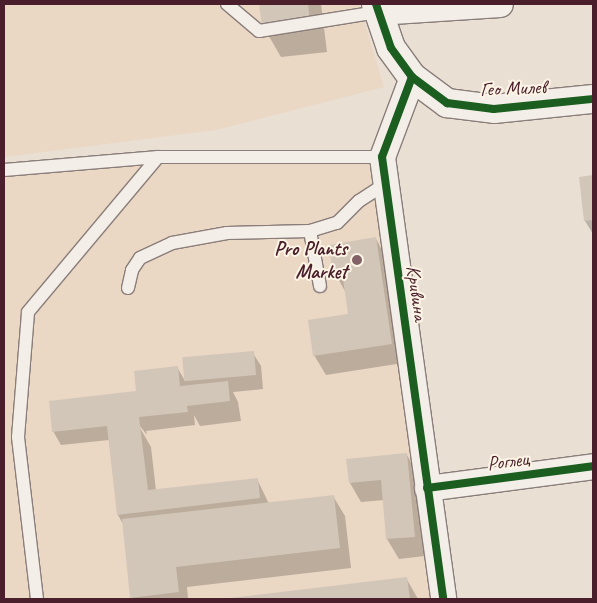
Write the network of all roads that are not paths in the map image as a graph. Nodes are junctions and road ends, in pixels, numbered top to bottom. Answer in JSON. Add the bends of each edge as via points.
{"nodes":[{"id":1,"x":227,"y":4,"type":"edge"},
{"id":2,"x":500,"y":4,"type":"edge"},
{"id":3,"x":376,"y":8,"type":"edge"},
{"id":4,"x":412,"y":77,"type":"junction"},
{"id":5,"x":593,"y":99,"type":"edge"},
{"id":6,"x":158,"y":157,"type":"junction"},
{"id":7,"x":382,"y":157,"type":"junction"},
{"id":8,"x":4,"y":170,"type":"edge"},
{"id":9,"x":385,"y":184,"type":"junction"},
{"id":10,"x":310,"y":231,"type":"junction"},
{"id":11,"x":320,"y":286,"type":"dead end"},
{"id":12,"x":128,"y":288,"type":"dead end"},
{"id":13,"x":593,"y":466,"type":"edge"},
{"id":14,"x":427,"y":488,"type":"junction"},
{"id":15,"x":37,"y":599,"type":"edge"},
{"id":16,"x":443,"y":599,"type":"edge"}],
"edges":[{"from":1,"to":3,"type":"lane","via":[[259,31]]},
{"from":2,"to":3,"type":"street"},
{"from":3,"to":4,"type":"street","via":[[391,48]]},
{"from":4,"to":5,"type":"street","name":"Гео Милев","via":[[447,103],[494,109]]},
{"from":4,"to":7,"type":"street","name":"Кривина"},
{"from":6,"to":7,"type":"lane"},
{"from":6,"to":8,"type":"lane"},
{"from":6,"to":15,"type":"lane","via":[[28,312],[18,437]]},
{"from":7,"to":9,"type":"street","name":"Кривина"},
{"from":9,"to":10,"type":"lane","via":[[360,200],[337,223]]},
{"from":9,"to":14,"type":"street","name":"Кривина"},
{"from":10,"to":11,"type":"lane"},
{"from":10,"to":12,"type":"lane","via":[[227,233],[172,243],[140,258],[132,270]]},
{"from":13,"to":14,"type":"street","name":"Роглец"},
{"from":14,"to":16,"type":"street","name":"Кривина"}]}
